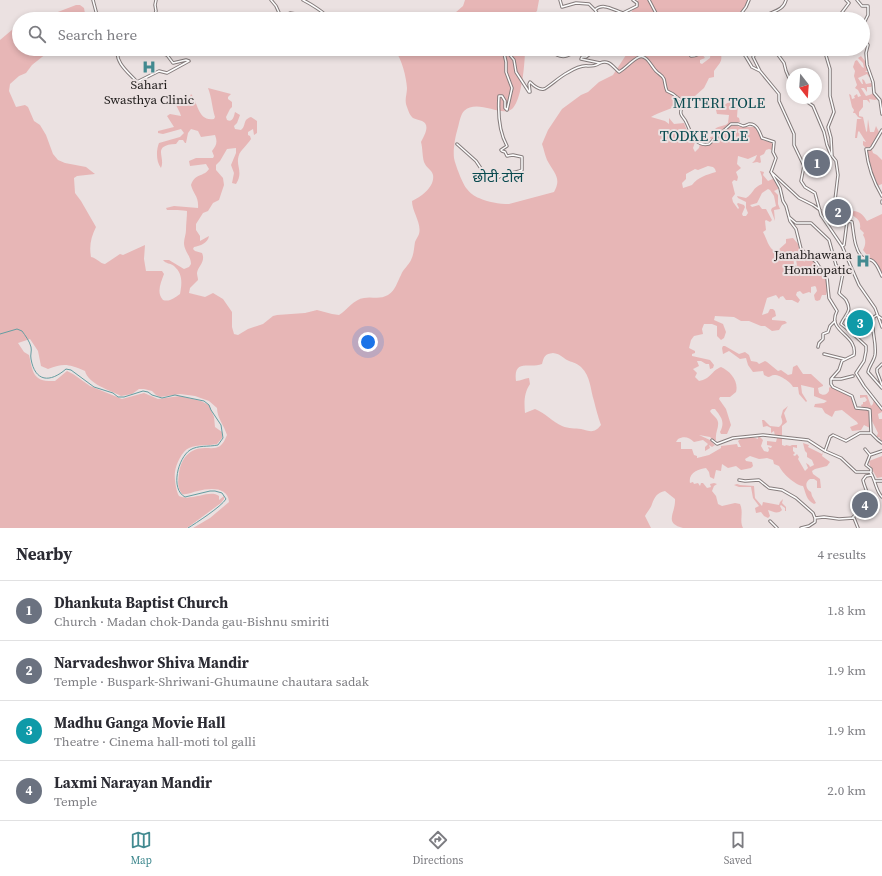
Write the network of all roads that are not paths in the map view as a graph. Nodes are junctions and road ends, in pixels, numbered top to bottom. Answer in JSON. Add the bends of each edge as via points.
{"nodes":[{"id":1,"x":92,"y":0,"type":"edge"},
{"id":2,"x":156,"y":0,"type":"edge"},
{"id":3,"x":270,"y":0,"type":"edge"},
{"id":4,"x":303,"y":0,"type":"edge"},
{"id":5,"x":560,"y":0,"type":"edge"},
{"id":6,"x":633,"y":0,"type":"edge"},
{"id":7,"x":649,"y":0,"type":"edge"},
{"id":8,"x":749,"y":0,"type":"edge"},
{"id":9,"x":786,"y":0,"type":"edge"},
{"id":10,"x":846,"y":0,"type":"edge"},
{"id":11,"x":858,"y":0,"type":"edge"},
{"id":12,"x":595,"y":10,"type":"joint"},
{"id":13,"x":96,"y":12,"type":"edge"},
{"id":14,"x":156,"y":12,"type":"edge"},
{"id":15,"x":279,"y":12,"type":"edge"},
{"id":16,"x":320,"y":12,"type":"edge"},
{"id":17,"x":620,"y":12,"type":"edge"},
{"id":18,"x":624,"y":12,"type":"edge"},
{"id":19,"x":655,"y":12,"type":"edge"},
{"id":20,"x":743,"y":12,"type":"edge"},
{"id":21,"x":777,"y":12,"type":"edge"},
{"id":22,"x":843,"y":12,"type":"edge"},
{"id":23,"x":868,"y":12,"type":"edge"},
{"id":24,"x":118,"y":56,"type":"edge"},
{"id":25,"x":168,"y":56,"type":"edge"},
{"id":26,"x":505,"y":56,"type":"edge"},
{"id":27,"x":510,"y":56,"type":"edge"},
{"id":28,"x":587,"y":56,"type":"edge"},
{"id":29,"x":745,"y":56,"type":"edge"},
{"id":30,"x":754,"y":56,"type":"edge"},
{"id":31,"x":779,"y":56,"type":"edge"},
{"id":32,"x":826,"y":56,"type":"edge"},
{"id":33,"x":866,"y":56,"type":"edge"},
{"id":34,"x":600,"y":63,"type":"junction"},
{"id":35,"x":760,"y":71,"type":"junction"},
{"id":36,"x":786,"y":72,"type":"edge"},
{"id":37,"x":811,"y":104,"type":"edge"},
{"id":38,"x":882,"y":114,"type":"edge"},
{"id":39,"x":882,"y":130,"type":"edge"},
{"id":40,"x":457,"y":144,"type":"dead end"},
{"id":41,"x":832,"y":156,"type":"junction"},
{"id":42,"x":771,"y":172,"type":"junction"},
{"id":43,"x":882,"y":196,"type":"edge"},
{"id":44,"x":820,"y":210,"type":"junction"},
{"id":45,"x":789,"y":217,"type":"junction"},
{"id":46,"x":848,"y":221,"type":"junction"},
{"id":47,"x":842,"y":246,"type":"junction"},
{"id":48,"x":882,"y":276,"type":"edge"},
{"id":49,"x":877,"y":315,"type":"junction"},
{"id":50,"x":844,"y":318,"type":"junction"},
{"id":51,"x":882,"y":319,"type":"edge"},
{"id":52,"x":835,"y":321,"type":"junction"},
{"id":53,"x":841,"y":324,"type":"junction"},
{"id":54,"x":882,"y":327,"type":"edge"},
{"id":55,"x":837,"y":328,"type":"junction"},
{"id":56,"x":872,"y":331,"type":"junction"},
{"id":57,"x":818,"y":347,"type":"dead end"},
{"id":58,"x":824,"y":354,"type":"dead end"},
{"id":59,"x":844,"y":359,"type":"junction"},
{"id":60,"x":882,"y":364,"type":"edge"},
{"id":61,"x":852,"y":376,"type":"dead end"},
{"id":62,"x":831,"y":379,"type":"junction"},
{"id":63,"x":882,"y":386,"type":"edge"},
{"id":64,"x":882,"y":409,"type":"edge"},
{"id":65,"x":871,"y":433,"type":"junction"},
{"id":66,"x":712,"y":440,"type":"dead end"},
{"id":67,"x":882,"y":442,"type":"edge"},
{"id":68,"x":866,"y":449,"type":"dead end"},
{"id":69,"x":825,"y":451,"type":"junction"},
{"id":70,"x":882,"y":451,"type":"edge"},
{"id":71,"x":870,"y":455,"type":"junction"},
{"id":72,"x":869,"y":472,"type":"junction"},
{"id":73,"x":872,"y":475,"type":"junction"},
{"id":74,"x":739,"y":480,"type":"dead end"},
{"id":75,"x":875,"y":481,"type":"junction"},
{"id":76,"x":882,"y":481,"type":"edge"},
{"id":77,"x":882,"y":497,"type":"edge"},
{"id":78,"x":815,"y":518,"type":"junction"},
{"id":79,"x":852,"y":518,"type":"junction"},
{"id":80,"x":770,"y":521,"type":"dead end"},
{"id":81,"x":777,"y":528,"type":"edge"},
{"id":82,"x":801,"y":528,"type":"edge"},
{"id":83,"x":858,"y":528,"type":"edge"}],
"edges":[{"from":1,"to":13,"type":"street"},
{"from":2,"to":14,"type":"street"},
{"from":3,"to":15,"type":"street"},
{"from":4,"to":16,"type":"street","via":[[313,4]]},
{"from":5,"to":12,"type":"street","via":[[562,7],[576,3],[589,4]]},
{"from":6,"to":18,"type":"street","via":[[637,3],[636,6]]},
{"from":7,"to":19,"type":"street"},
{"from":8,"to":20,"type":"street"},
{"from":9,"to":21,"type":"street"},
{"from":10,"to":22,"type":"street","via":[[850,3]]},
{"from":11,"to":23,"type":"street","via":[[862,6],[868,6]]},
{"from":12,"to":17,"type":"street","via":[[598,7],[608,7]]},
{"from":24,"to":25,"type":"street","via":[[122,66],[137,82],[159,71],[168,74],[189,61],[173,63]]},
{"from":26,"to":40,"type":"street","via":[[506,72],[512,88],[507,110],[505,101],[500,96],[498,108],[507,146],[501,150],[507,156],[522,157],[522,170],[499,177],[484,173],[476,161]]},
{"from":27,"to":34,"type":"street","via":[[514,60],[516,72],[529,92],[530,82],[543,90],[568,72]]},
{"from":28,"to":34,"type":"street","via":[[581,59]]},
{"from":29,"to":35,"type":"street","via":[[752,68]]},
{"from":30,"to":35,"type":"street"},
{"from":31,"to":36,"type":"street"},
{"from":32,"to":41,"type":"street","via":[[830,69],[830,96],[834,112],[828,127]]},
{"from":33,"to":38,"type":"street","via":[[874,93],[880,100]]},
{"from":34,"to":42,"type":"street","via":[[610,63],[619,72],[630,62],[642,57],[646,59],[663,78],[667,91],[683,102],[681,115],[692,137],[700,144],[707,145],[731,124],[754,126],[760,131],[762,138],[774,142],[773,152],[776,158]]},
{"from":35,"to":44,"type":"street","via":[[779,94],[779,101],[794,134],[794,146],[804,166],[802,181],[805,187],[814,193]]},
{"from":37,"to":41,"type":"street"},
{"from":39,"to":43,"type":"street","via":[[872,147],[866,149],[875,186]]},
{"from":41,"to":46,"type":"street","via":[[836,161],[838,175],[835,200]]},
{"from":42,"to":44,"type":"street","via":[[799,198]]},
{"from":42,"to":45,"type":"street","via":[[780,188]]},
{"from":44,"to":47,"type":"street","via":[[824,221]]},
{"from":45,"to":50,"type":"street","via":[[796,223],[811,223],[829,240],[836,265],[843,273],[839,293],[846,299],[849,309]]},
{"from":45,"to":52,"type":"street","via":[[796,229],[801,249],[816,262],[828,278],[829,298],[837,310]]},
{"from":46,"to":47,"type":"street"},
{"from":46,"to":48,"type":"street","via":[[852,222],[857,248],[862,256],[876,263]]},
{"from":47,"to":49,"type":"street","via":[[859,285]]},
{"from":49,"to":51,"type":"street"},
{"from":49,"to":54,"type":"street"},
{"from":49,"to":56,"type":"street","via":[[874,317]]},
{"from":50,"to":53,"type":"street"},
{"from":50,"to":56,"type":"street","via":[[862,320],[865,329]]},
{"from":52,"to":55,"type":"street"},
{"from":52,"to":57,"type":"street","via":[[828,332],[823,334]]},
{"from":53,"to":55,"type":"street"},
{"from":53,"to":64,"type":"street","via":[[866,346],[864,361],[856,373]]},
{"from":55,"to":59,"type":"street","via":[[852,343],[854,350],[854,355]]},
{"from":56,"to":63,"type":"street","via":[[875,352],[868,372]]},
{"from":58,"to":59,"type":"street"},
{"from":59,"to":62,"type":"street"},
{"from":60,"to":63,"type":"street","via":[[877,369]]},
{"from":61,"to":62,"type":"street"},
{"from":62,"to":65,"type":"street","via":[[831,386],[852,396],[856,408],[870,410]]},
{"from":65,"to":67,"type":"street"},
{"from":65,"to":69,"type":"street","via":[[860,433],[846,440],[833,435]]},
{"from":66,"to":69,"type":"street","via":[[717,444],[733,438],[763,435],[808,440]]},
{"from":68,"to":71,"type":"street"},
{"from":69,"to":72,"type":"street","via":[[841,458],[856,472]]},
{"from":70,"to":71,"type":"street"},
{"from":71,"to":72,"type":"street","via":[[866,464],[871,469]]},
{"from":72,"to":73,"type":"street"},
{"from":73,"to":75,"type":"street"},
{"from":73,"to":79,"type":"street","via":[[866,476],[863,480],[868,505]]},
{"from":74,"to":78,"type":"street","via":[[759,480],[769,488],[782,490],[800,501]]},
{"from":75,"to":76,"type":"street"},
{"from":75,"to":77,"type":"street"},
{"from":78,"to":79,"type":"street"},
{"from":78,"to":82,"type":"street","via":[[811,525]]},
{"from":79,"to":83,"type":"street"},
{"from":80,"to":81,"type":"street"}]}
